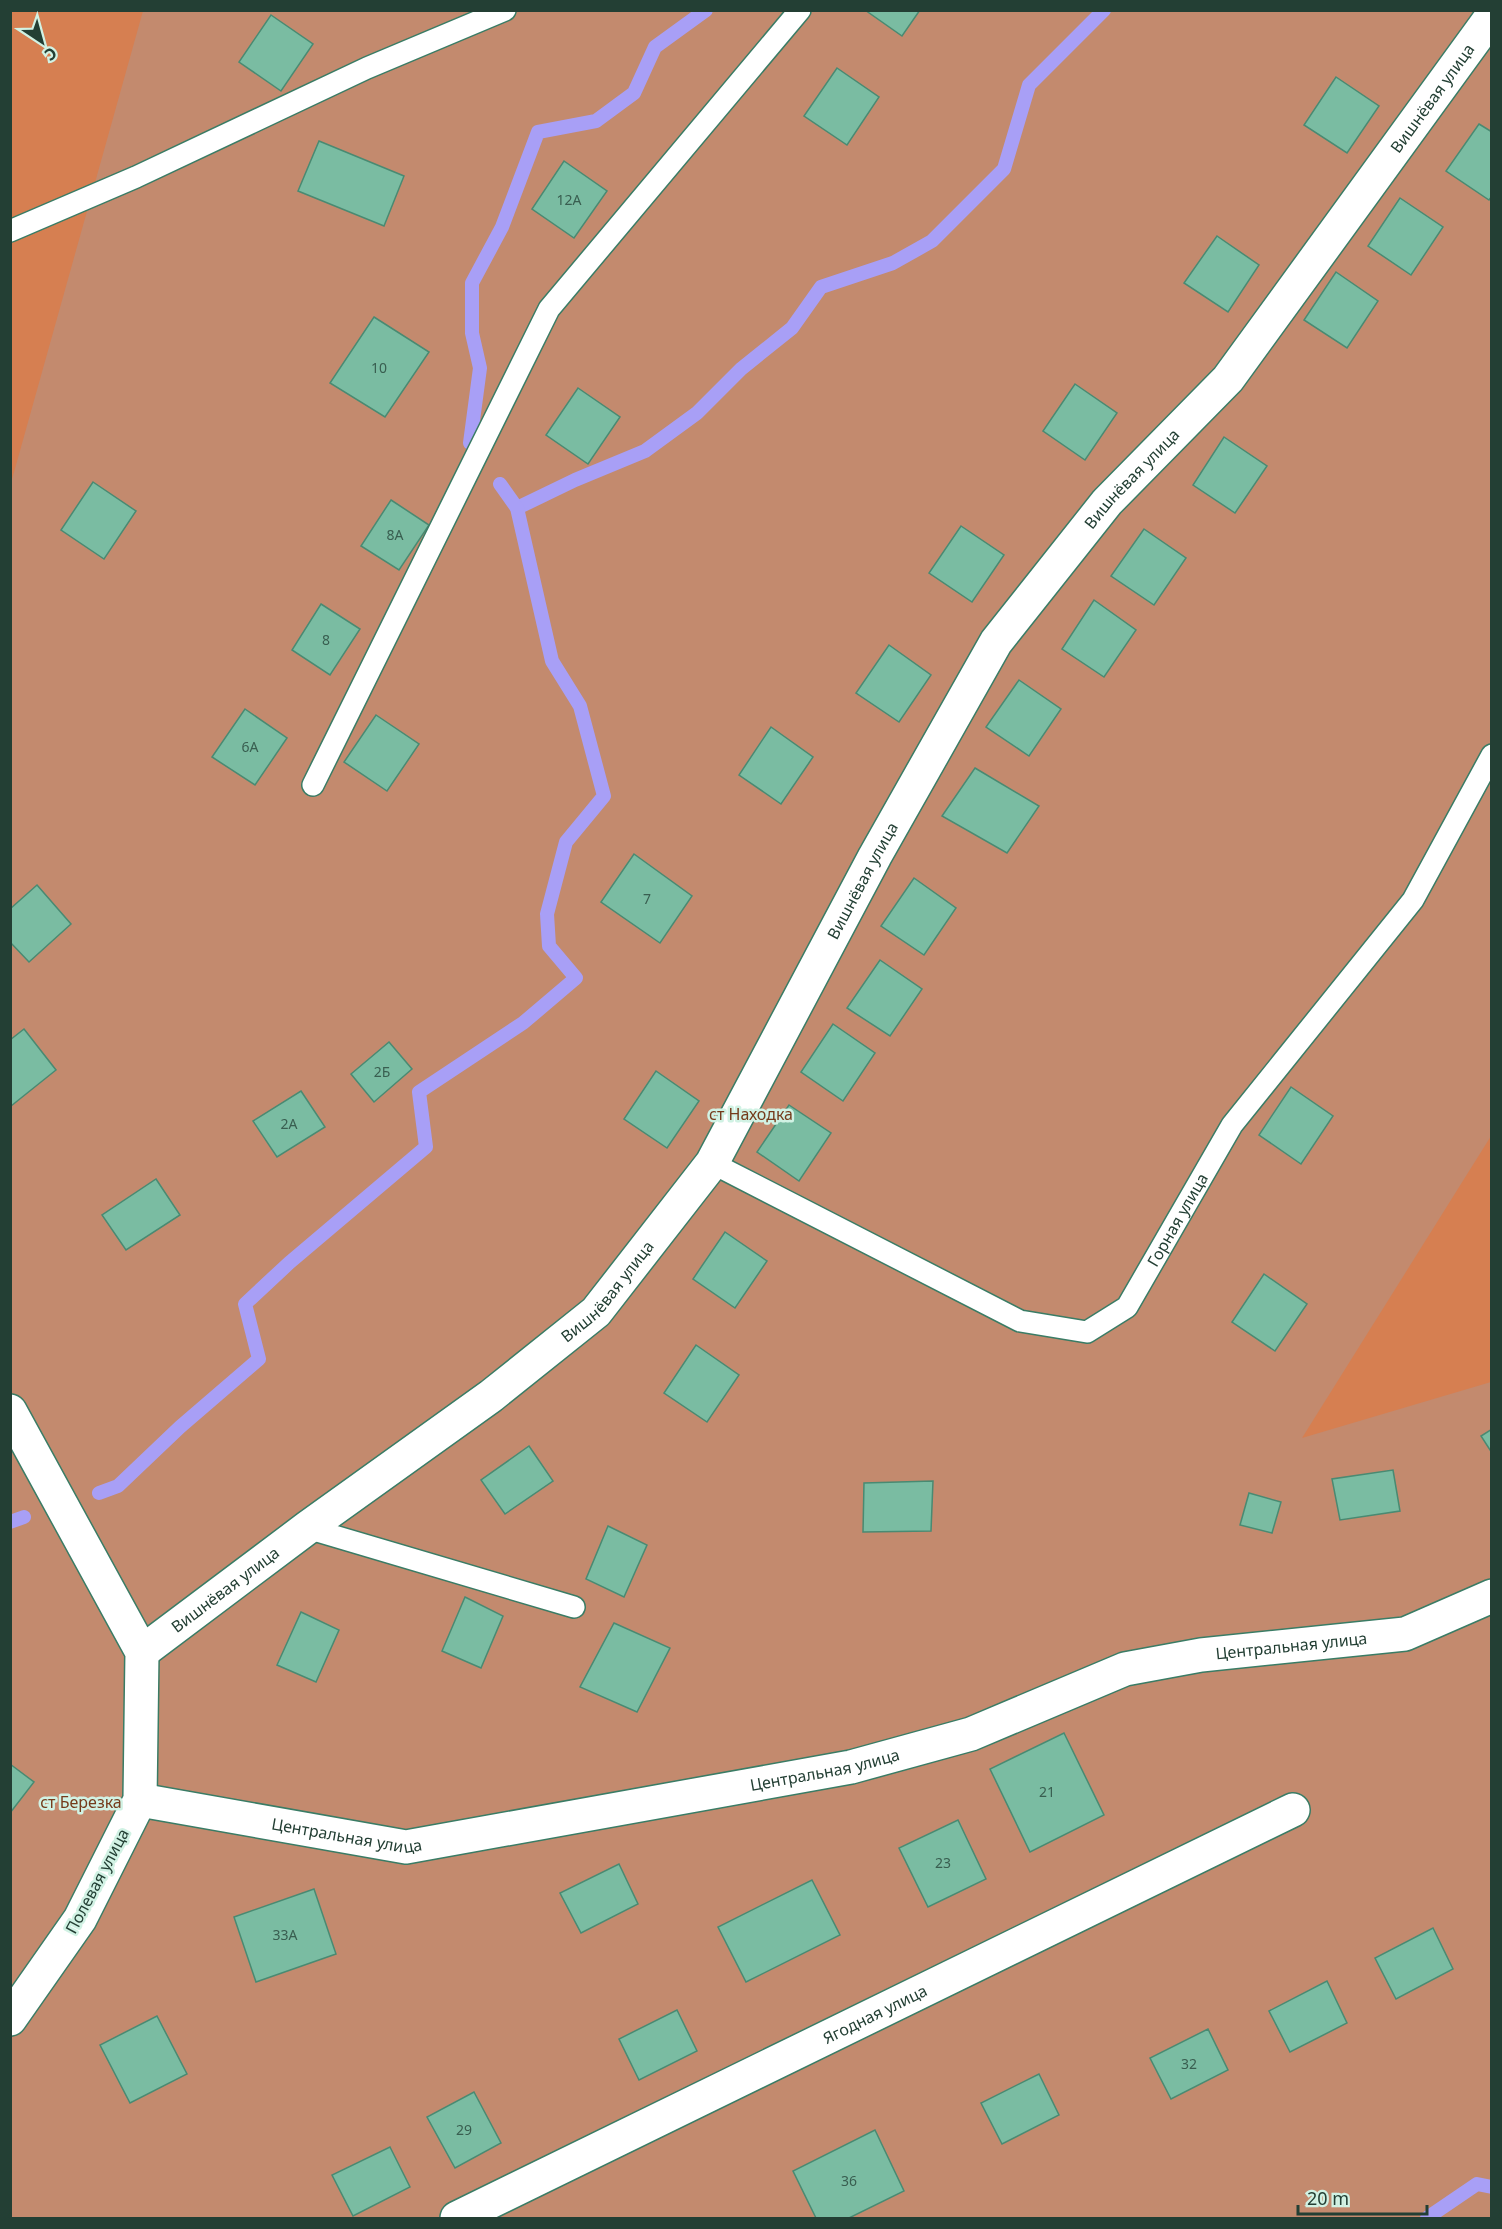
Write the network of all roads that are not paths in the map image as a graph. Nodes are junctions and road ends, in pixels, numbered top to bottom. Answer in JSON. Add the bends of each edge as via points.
{"nodes":[{"id":1,"x":505,"y":10,"type":"edge"},
{"id":2,"x":800,"y":10,"type":"edge"},
{"id":3,"x":1491,"y":16,"type":"edge"},
{"id":4,"x":10,"y":231,"type":"edge"},
{"id":5,"x":1491,"y":755,"type":"edge"},
{"id":6,"x":313,"y":785,"type":"dead end"},
{"id":7,"x":712,"y":1163,"type":"junction"},
{"id":8,"x":10,"y":1411,"type":"edge"},
{"id":9,"x":307,"y":1528,"type":"junction"},
{"id":10,"x":1491,"y":1596,"type":"edge"},
{"id":11,"x":574,"y":1607,"type":"dead end"},
{"id":12,"x":142,"y":1652,"type":"junction"},
{"id":13,"x":140,"y":1800,"type":"junction"},
{"id":14,"x":1293,"y":1810,"type":"dead end"},
{"id":15,"x":10,"y":2019,"type":"edge"},
{"id":16,"x":457,"y":2218,"type":"edge"}],
"edges":[{"from":1,"to":4,"type":"lane","via":[[367,68]]},
{"from":2,"to":6,"type":"lane","via":[[549,309]]},
{"from":3,"to":7,"type":"street","name":"Вишнёвая улица","via":[[1228,378],[1107,502],[996,642]]},
{"from":5,"to":7,"type":"lane","name":"Горная улица","via":[[1413,900],[1232,1125],[1127,1307],[1087,1332],[1020,1321]]},
{"from":7,"to":9,"type":"street","name":"Вишнёвая улица","via":[[597,1312],[491,1396]]},
{"from":8,"to":12,"type":"street"},
{"from":9,"to":11,"type":"lane"},
{"from":9,"to":12,"type":"street","name":"Вишнёвая улица"},
{"from":10,"to":13,"type":"street","name":"Центральная улица","via":[[1405,1634],[1200,1655],[1125,1669],[971,1734],[851,1767],[406,1847]]},
{"from":12,"to":13,"type":"street"},
{"from":13,"to":15,"type":"street","name":"Полевая улица","via":[[80,1919]]},
{"from":14,"to":16,"type":"street","name":"Ягодная улица"}]}
